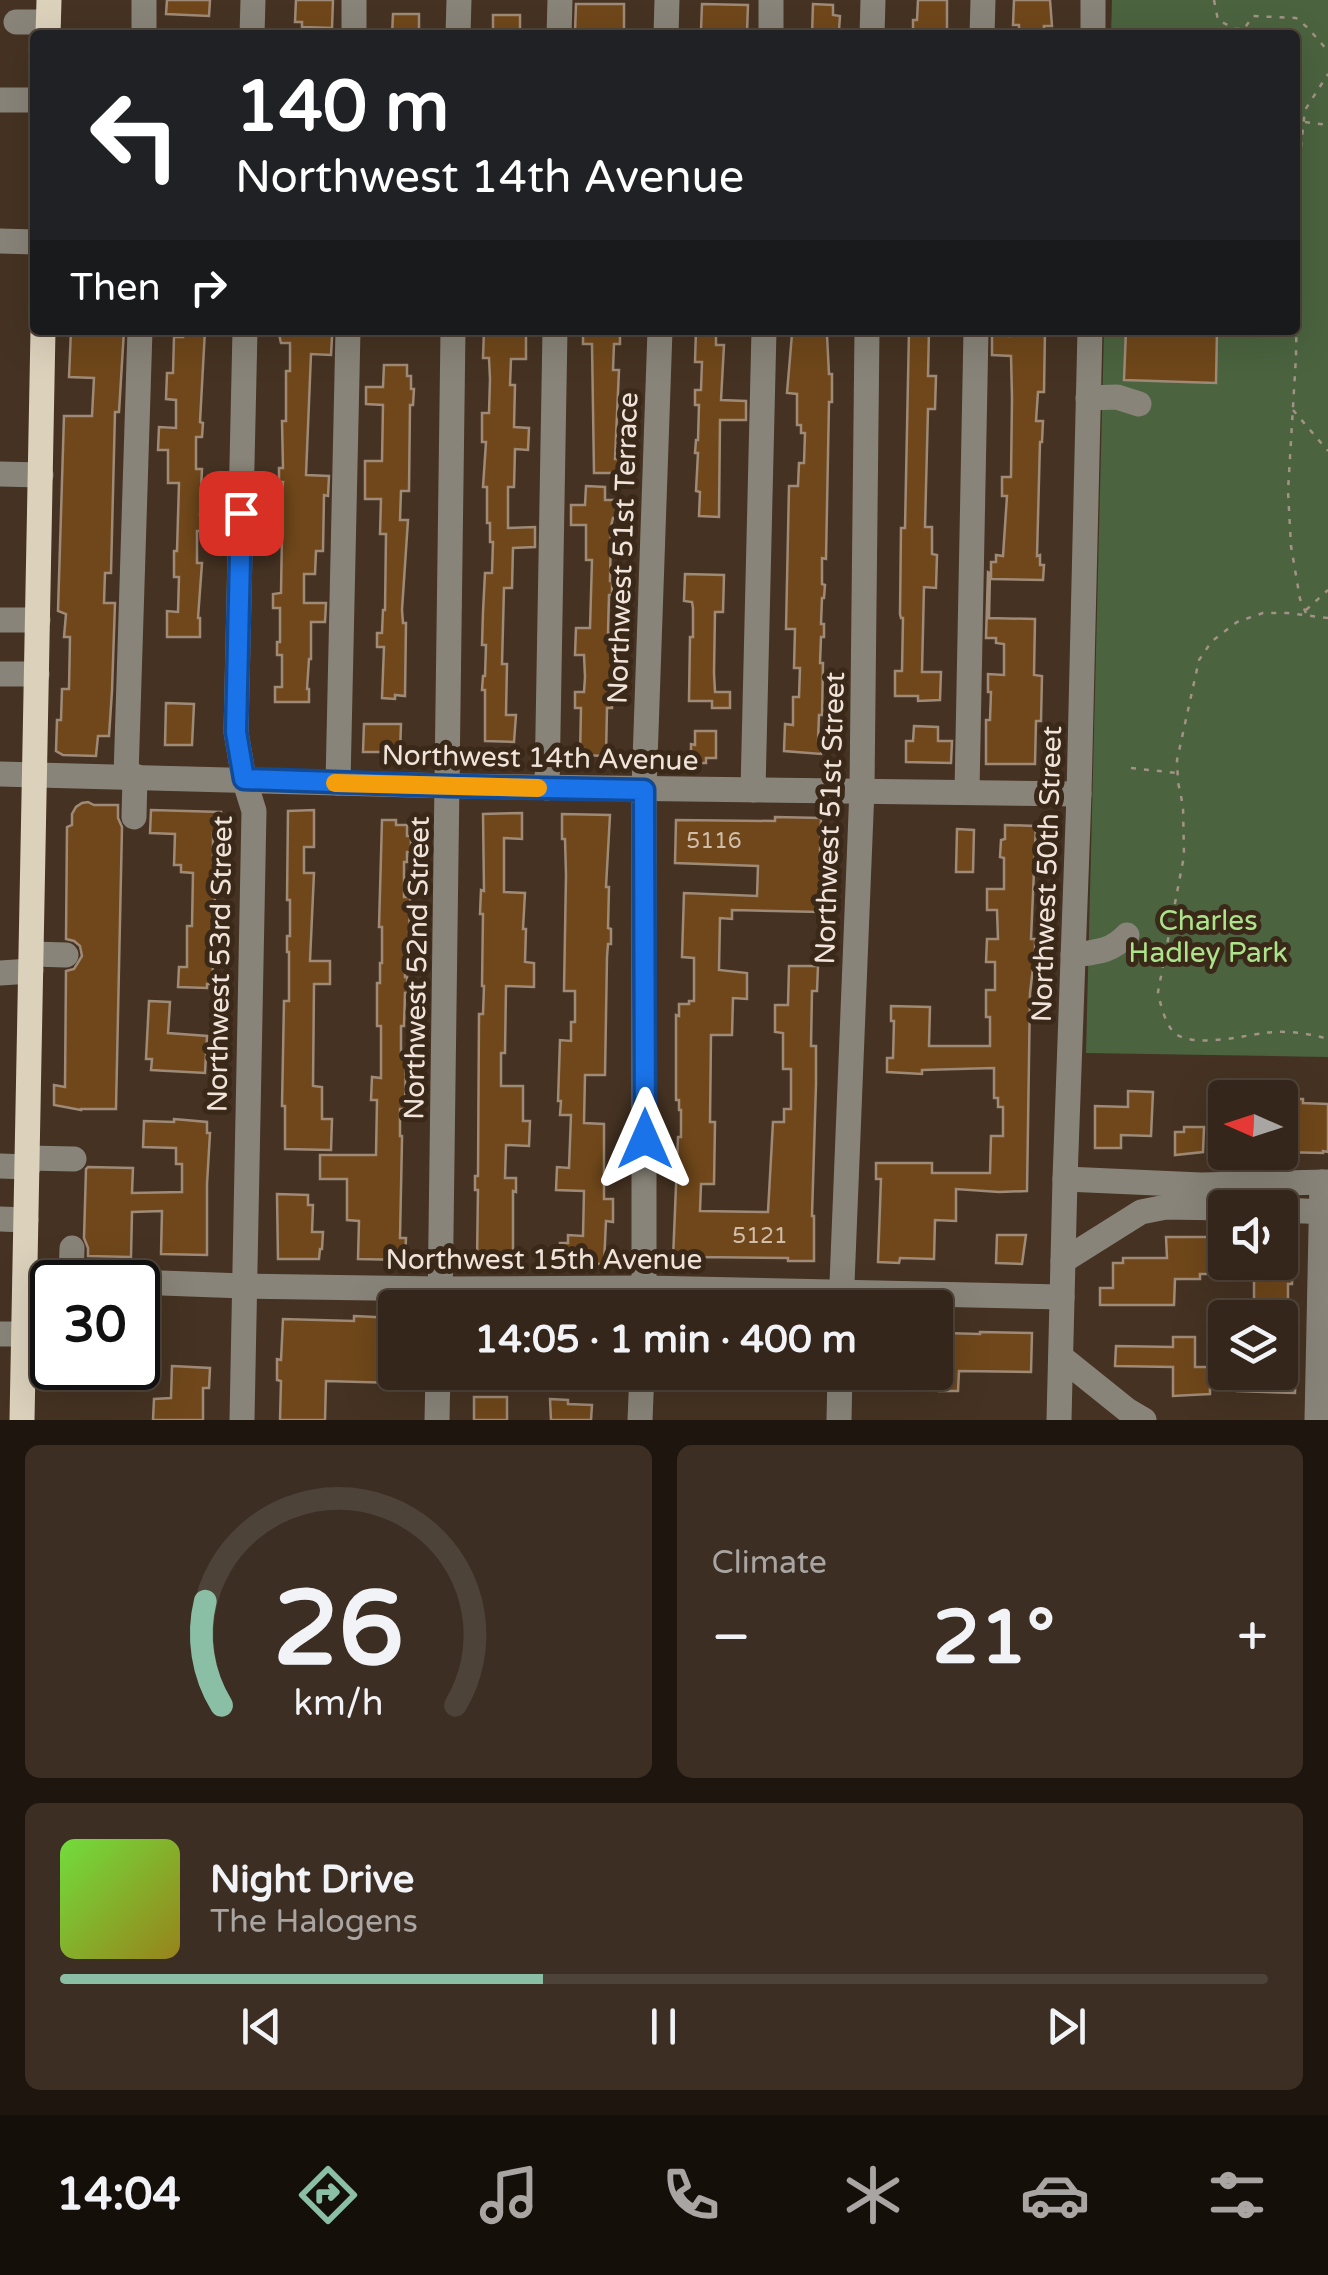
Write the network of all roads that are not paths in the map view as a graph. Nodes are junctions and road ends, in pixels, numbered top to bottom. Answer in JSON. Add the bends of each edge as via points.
{"nodes":[{"id":1,"x":144,"y":0,"type":"edge"},
{"id":2,"x":253,"y":0,"type":"edge"},
{"id":3,"x":354,"y":0,"type":"edge"},
{"id":4,"x":459,"y":0,"type":"edge"},
{"id":5,"x":560,"y":0,"type":"edge"},
{"id":6,"x":667,"y":0,"type":"edge"},
{"id":7,"x":772,"y":0,"type":"edge"},
{"id":8,"x":873,"y":0,"type":"edge"},
{"id":9,"x":983,"y":0,"type":"edge"},
{"id":10,"x":1093,"y":0,"type":"edge"},
{"id":11,"x":49,"y":19,"type":"edge"},
{"id":12,"x":16,"y":22,"type":"dead end"},
{"id":13,"x":144,"y":30,"type":"edge"},
{"id":14,"x":252,"y":30,"type":"edge"},
{"id":15,"x":354,"y":30,"type":"edge"},
{"id":16,"x":458,"y":30,"type":"edge"},
{"id":17,"x":559,"y":30,"type":"edge"},
{"id":18,"x":666,"y":30,"type":"edge"},
{"id":19,"x":770,"y":30,"type":"edge"},
{"id":20,"x":872,"y":30,"type":"edge"},
{"id":21,"x":982,"y":30,"type":"edge"},
{"id":22,"x":1093,"y":30,"type":"edge"},
{"id":23,"x":0,"y":100,"type":"edge"},
{"id":24,"x":30,"y":100,"type":"edge"},
{"id":25,"x":0,"y":241,"type":"edge"},
{"id":26,"x":30,"y":242,"type":"edge"},
{"id":27,"x":43,"y":335,"type":"edge"},
{"id":28,"x":140,"y":335,"type":"edge"},
{"id":29,"x":245,"y":335,"type":"edge"},
{"id":30,"x":348,"y":335,"type":"edge"},
{"id":31,"x":453,"y":335,"type":"edge"},
{"id":32,"x":555,"y":335,"type":"edge"},
{"id":33,"x":660,"y":335,"type":"edge"},
{"id":34,"x":764,"y":335,"type":"edge"},
{"id":35,"x":867,"y":335,"type":"edge"},
{"id":36,"x":976,"y":335,"type":"edge"},
{"id":37,"x":1090,"y":335,"type":"edge"},
{"id":38,"x":1088,"y":398,"type":"junction"},
{"id":39,"x":1139,"y":404,"type":"dead end"},
{"id":40,"x":0,"y":474,"type":"edge"},
{"id":41,"x":40,"y":475,"type":"junction"},
{"id":42,"x":1,"y":620,"type":"edge"},
{"id":43,"x":38,"y":620,"type":"junction"},
{"id":44,"x":0,"y":674,"type":"edge"},
{"id":45,"x":37,"y":674,"type":"junction"},
{"id":46,"x":35,"y":773,"type":"junction"},
{"id":47,"x":0,"y":774,"type":"edge"},
{"id":48,"x":130,"y":776,"type":"junction"},
{"id":49,"x":244,"y":779,"type":"junction"},
{"id":50,"x":338,"y":783,"type":"junction"},
{"id":51,"x":449,"y":786,"type":"junction"},
{"id":52,"x":547,"y":788,"type":"junction"},
{"id":53,"x":862,"y":789,"type":"junction"},
{"id":54,"x":644,"y":790,"type":"junction"},
{"id":55,"x":753,"y":790,"type":"junction"},
{"id":56,"x":967,"y":791,"type":"junction"},
{"id":57,"x":1079,"y":794,"type":"junction"},
{"id":58,"x":134,"y":817,"type":"dead end"},
{"id":59,"x":1127,"y":934,"type":"dead end"},
{"id":60,"x":1073,"y":954,"type":"junction"},
{"id":61,"x":66,"y":956,"type":"dead end"},
{"id":62,"x":31,"y":963,"type":"junction"},
{"id":63,"x":0,"y":972,"type":"edge"},
{"id":64,"x":74,"y":1158,"type":"dead end"},
{"id":65,"x":28,"y":1162,"type":"junction"},
{"id":66,"x":0,"y":1166,"type":"edge"},
{"id":67,"x":1065,"y":1179,"type":"junction"},
{"id":68,"x":1325,"y":1182,"type":"edge"},
{"id":69,"x":1171,"y":1195,"type":"junction"},
{"id":70,"x":1208,"y":1204,"type":"edge"},
{"id":71,"x":1298,"y":1211,"type":"edge"},
{"id":72,"x":1325,"y":1212,"type":"edge"},
{"id":73,"x":0,"y":1219,"type":"edge"},
{"id":74,"x":26,"y":1220,"type":"junction"},
{"id":75,"x":72,"y":1248,"type":"dead end"},
{"id":76,"x":72,"y":1260,"type":"edge"},
{"id":77,"x":1063,"y":1260,"type":"junction"},
{"id":78,"x":26,"y":1278,"type":"junction"},
{"id":79,"x":30,"y":1278,"type":"edge"},
{"id":80,"x":160,"y":1283,"type":"edge"},
{"id":81,"x":244,"y":1286,"type":"junction"},
{"id":82,"x":440,"y":1290,"type":"edge"},
{"id":83,"x":645,"y":1290,"type":"edge"},
{"id":84,"x":841,"y":1290,"type":"edge"},
{"id":85,"x":378,"y":1294,"type":"edge"},
{"id":86,"x":1062,"y":1297,"type":"junction"},
{"id":87,"x":953,"y":1298,"type":"edge"},
{"id":88,"x":1323,"y":1321,"type":"edge"},
{"id":89,"x":12,"y":1334,"type":"edge"},
{"id":90,"x":1060,"y":1357,"type":"junction"},
{"id":91,"x":438,"y":1390,"type":"edge"},
{"id":92,"x":641,"y":1390,"type":"edge"},
{"id":93,"x":840,"y":1390,"type":"edge"},
{"id":94,"x":22,"y":1420,"type":"edge"},
{"id":95,"x":242,"y":1420,"type":"edge"},
{"id":96,"x":437,"y":1420,"type":"edge"},
{"id":97,"x":640,"y":1420,"type":"edge"},
{"id":98,"x":839,"y":1420,"type":"edge"},
{"id":99,"x":1059,"y":1420,"type":"edge"},
{"id":100,"x":1144,"y":1420,"type":"edge"},
{"id":101,"x":1316,"y":1420,"type":"edge"}],
"edges":[{"from":1,"to":13,"type":"street"},
{"from":2,"to":14,"type":"street"},
{"from":3,"to":15,"type":"street"},
{"from":4,"to":16,"type":"street"},
{"from":5,"to":17,"type":"street"},
{"from":6,"to":18,"type":"street"},
{"from":7,"to":19,"type":"street"},
{"from":8,"to":20,"type":"street"},
{"from":9,"to":21,"type":"street"},
{"from":10,"to":22,"type":"street"},
{"from":11,"to":12,"type":"street"},
{"from":23,"to":24,"type":"street"},
{"from":25,"to":26,"type":"street"},
{"from":27,"to":41,"type":"main road"},
{"from":28,"to":48,"type":"street"},
{"from":29,"to":49,"type":"street","name":"Northwest 53rd Street","via":[[236,732]]},
{"from":30,"to":50,"type":"street"},
{"from":31,"to":51,"type":"street","name":"Northwest 52nd Street"},
{"from":32,"to":52,"type":"street"},
{"from":33,"to":54,"type":"street","name":"Northwest 51st Terrace"},
{"from":34,"to":55,"type":"street"},
{"from":35,"to":53,"type":"street","name":"Northwest 51st Street"},
{"from":36,"to":56,"type":"street"},
{"from":37,"to":38,"type":"street","name":"Northwest 50th Street"},
{"from":38,"to":39,"type":"street"},
{"from":38,"to":57,"type":"street","name":"Northwest 50th Street"},
{"from":40,"to":41,"type":"street"},
{"from":41,"to":43,"type":"main road"},
{"from":42,"to":43,"type":"street"},
{"from":43,"to":45,"type":"main road"},
{"from":44,"to":45,"type":"street"},
{"from":45,"to":46,"type":"main road"},
{"from":46,"to":47,"type":"street","name":"Northwest 14th Avenue"},
{"from":46,"to":48,"type":"street","name":"Northwest 14th Avenue"},
{"from":46,"to":62,"type":"main road"},
{"from":48,"to":49,"type":"street","name":"Northwest 14th Avenue"},
{"from":48,"to":58,"type":"street"},
{"from":49,"to":50,"type":"street","name":"Northwest 14th Avenue"},
{"from":49,"to":81,"type":"street","name":"Northwest 53rd Street","via":[[254,811]]},
{"from":50,"to":51,"type":"street","name":"Northwest 14th Avenue"},
{"from":51,"to":52,"type":"street","name":"Northwest 14th Avenue"},
{"from":51,"to":82,"type":"street","name":"Northwest 52nd Street"},
{"from":52,"to":54,"type":"street","name":"Northwest 14th Avenue"},
{"from":53,"to":55,"type":"street","name":"Northwest 14th Avenue"},
{"from":53,"to":56,"type":"street","name":"Northwest 14th Avenue"},
{"from":53,"to":84,"type":"street","name":"Northwest 51st Street"},
{"from":54,"to":55,"type":"street","name":"Northwest 14th Avenue"},
{"from":54,"to":83,"type":"street","name":"Northwest 51st Terrace"},
{"from":56,"to":57,"type":"street","name":"Northwest 14th Avenue"},
{"from":57,"to":60,"type":"street","name":"Northwest 50th Street"},
{"from":59,"to":60,"type":"street","via":[[1104,952]]},
{"from":60,"to":67,"type":"street","name":"Northwest 50th Street"},
{"from":61,"to":62,"type":"street"},
{"from":62,"to":63,"type":"street"},
{"from":62,"to":65,"type":"main road"},
{"from":64,"to":65,"type":"street"},
{"from":65,"to":66,"type":"street"},
{"from":65,"to":74,"type":"main road"},
{"from":67,"to":69,"type":"street"},
{"from":67,"to":77,"type":"street","name":"Northwest 50th Street"},
{"from":68,"to":69,"type":"street","via":[[1200,1184]]},
{"from":68,"to":72,"type":"street"},
{"from":69,"to":70,"type":"street"},
{"from":69,"to":77,"type":"street"},
{"from":71,"to":72,"type":"street"},
{"from":72,"to":88,"type":"street"},
{"from":73,"to":74,"type":"street"},
{"from":74,"to":78,"type":"main road"},
{"from":75,"to":76,"type":"street"},
{"from":77,"to":86,"type":"street","name":"Northwest 50th Street"},
{"from":78,"to":79,"type":"street","name":"Northwest 15th Avenue"},
{"from":78,"to":89,"type":"main road"},
{"from":80,"to":81,"type":"street","name":"Northwest 15th Avenue"},
{"from":81,"to":85,"type":"street","name":"Northwest 15th Avenue"},
{"from":81,"to":95,"type":"street","name":"Northwest 53rd Street"},
{"from":86,"to":87,"type":"street","name":"Northwest 15th Avenue"},
{"from":86,"to":90,"type":"street","name":"Northwest 50th Street"},
{"from":88,"to":101,"type":"street"},
{"from":89,"to":94,"type":"main road"},
{"from":90,"to":99,"type":"street","name":"Northwest 50th Street"},
{"from":90,"to":100,"type":"street"},
{"from":91,"to":96,"type":"street"},
{"from":92,"to":97,"type":"street"},
{"from":93,"to":98,"type":"street"}]}
